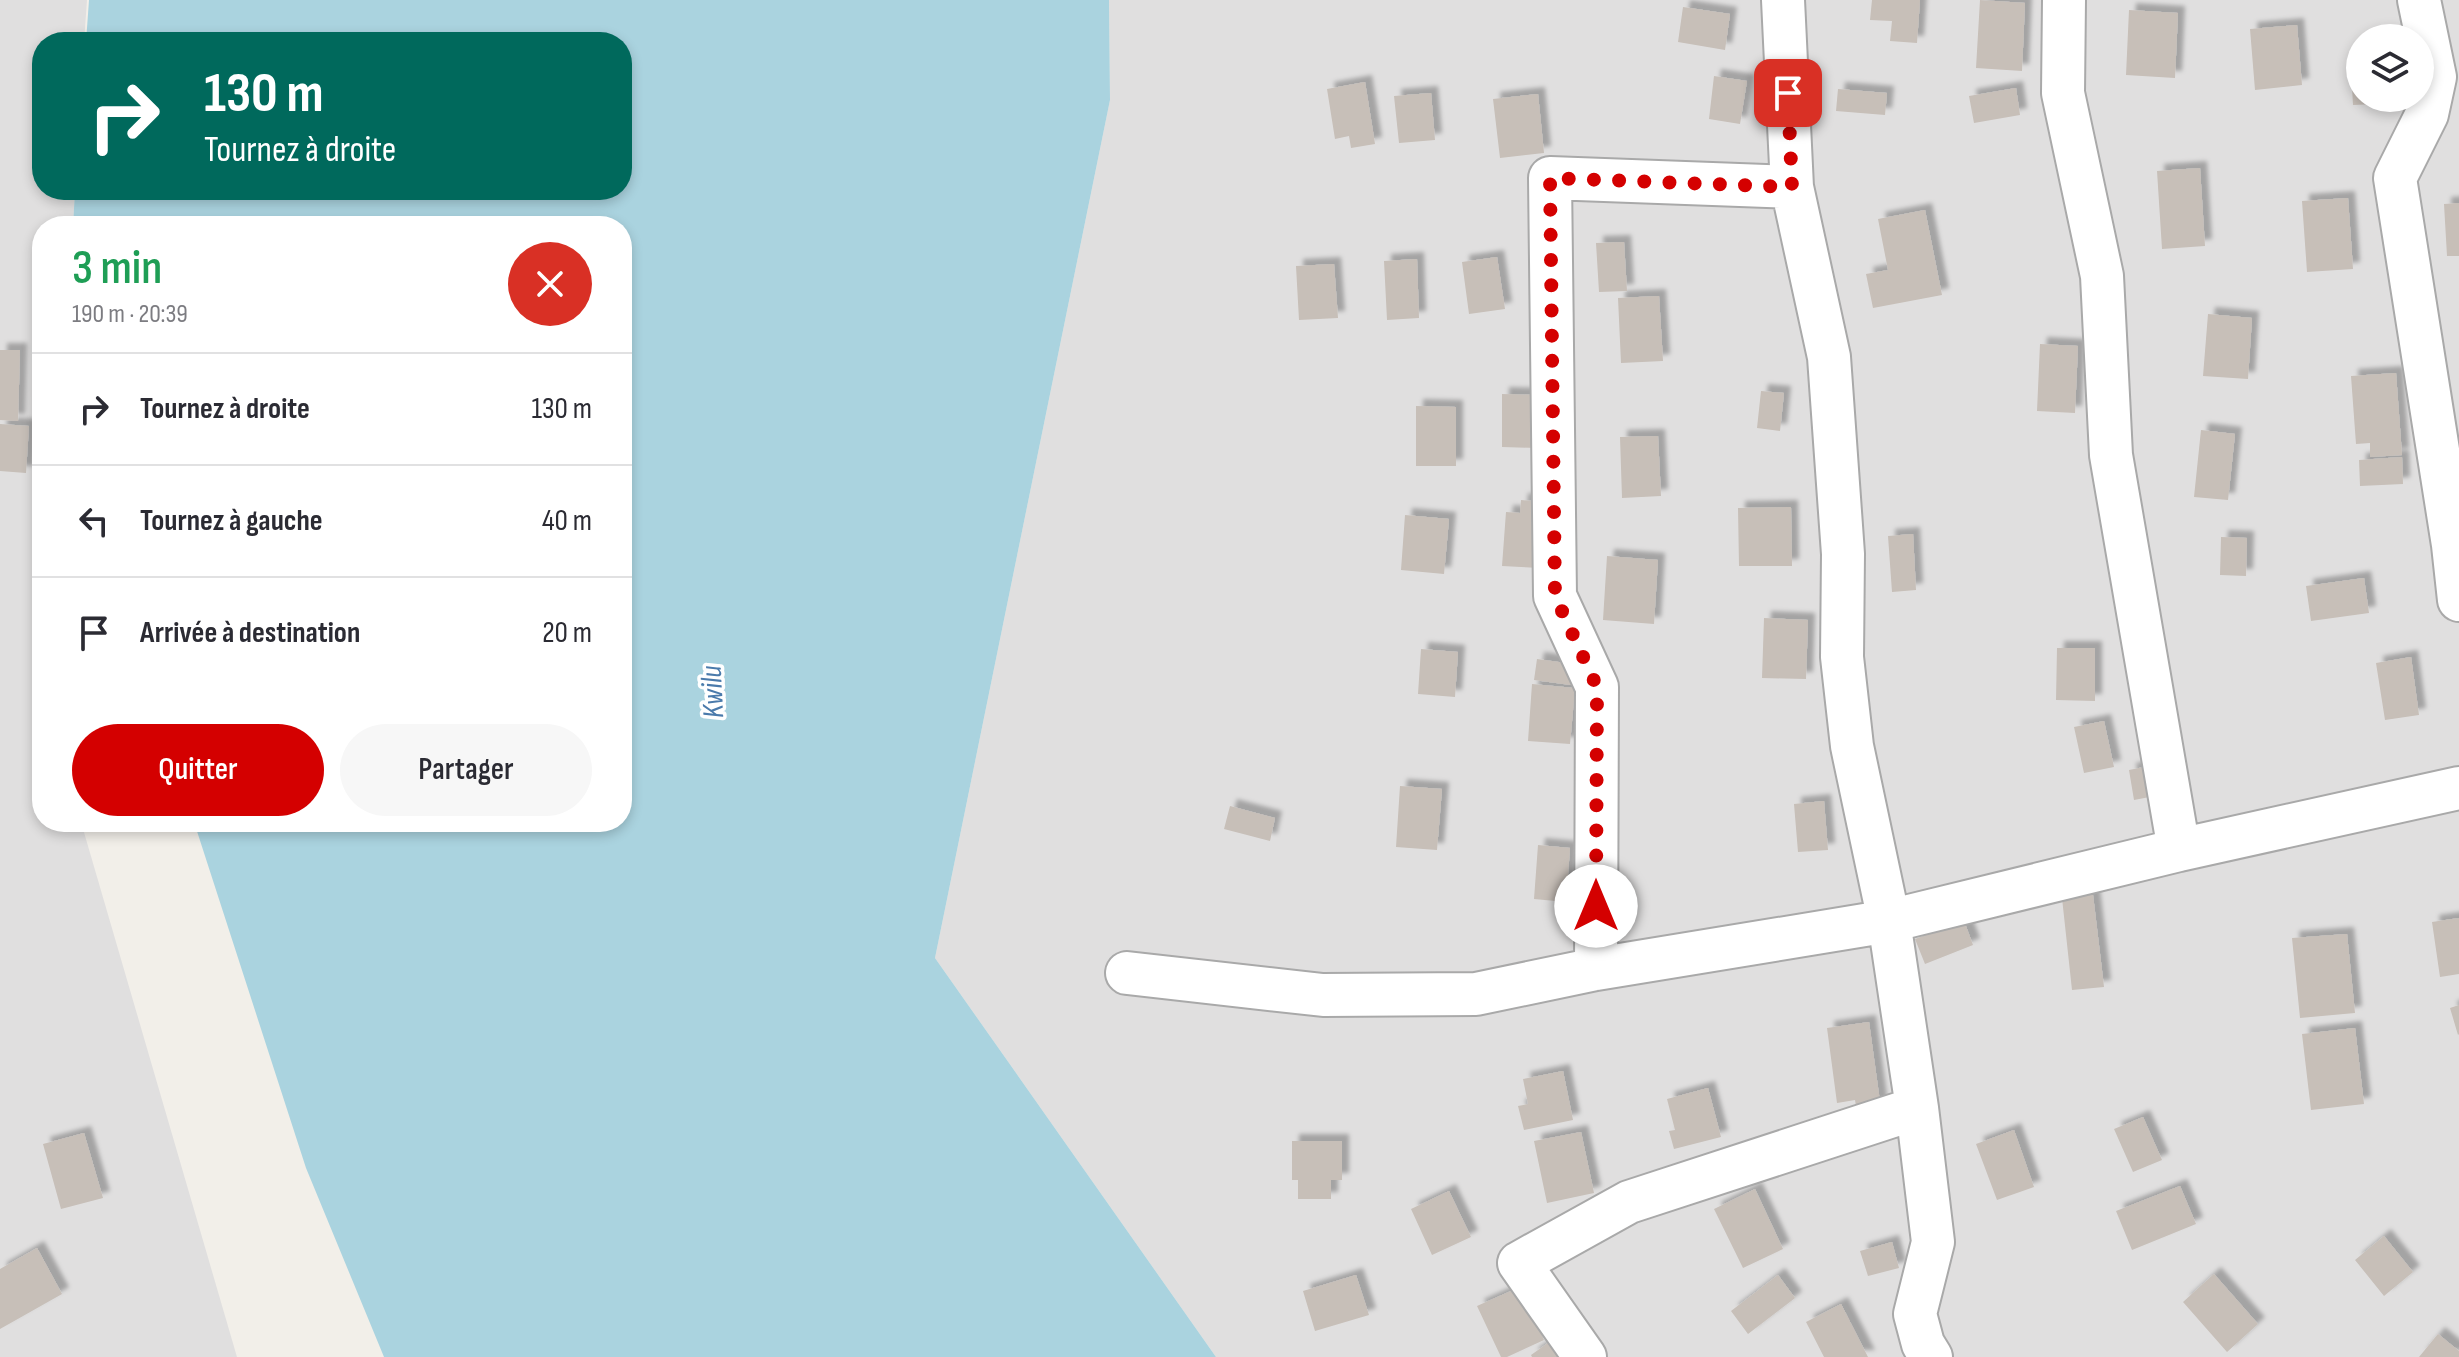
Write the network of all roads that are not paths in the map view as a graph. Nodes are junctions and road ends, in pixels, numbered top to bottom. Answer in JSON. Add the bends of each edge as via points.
{"nodes":[{"id":1,"x":1783,"y":0,"type":"edge"},
{"id":2,"x":2064,"y":0,"type":"edge"},
{"id":3,"x":2419,"y":0,"type":"edge"},
{"id":4,"x":1792,"y":187,"type":"junction"},
{"id":5,"x":2459,"y":600,"type":"edge"},
{"id":6,"x":2459,"y":788,"type":"edge"},
{"id":7,"x":2179,"y":850,"type":"junction"},
{"id":8,"x":1889,"y":921,"type":"junction"},
{"id":9,"x":1596,"y":969,"type":"junction"},
{"id":10,"x":1127,"y":973,"type":"dead end"},
{"id":11,"x":1917,"y":1108,"type":"junction"},
{"id":12,"x":1585,"y":1357,"type":"edge"},
{"id":13,"x":1931,"y":1357,"type":"edge"}],
"edges":[{"from":1,"to":4,"type":"street"},
{"from":2,"to":7,"type":"street","via":[[2063,93],[2102,276],[2111,455]]},
{"from":3,"to":5,"type":"street","via":[[2435,77],[2427,114],[2395,178]]},
{"from":4,"to":8,"type":"street","via":[[1829,357],[1843,554],[1842,657],[1852,746]]},
{"from":4,"to":9,"type":"street","via":[[1550,178],[1555,596],[1597,687]]},
{"from":6,"to":7,"type":"street"},
{"from":7,"to":8,"type":"street"},
{"from":8,"to":9,"type":"street"},
{"from":8,"to":11,"type":"street"},
{"from":9,"to":10,"type":"street","via":[[1476,994],[1338,995]]},
{"from":11,"to":12,"type":"street","via":[[1629,1202],[1519,1263]]},
{"from":11,"to":13,"type":"street","via":[[1933,1242],[1915,1314]]}]}
